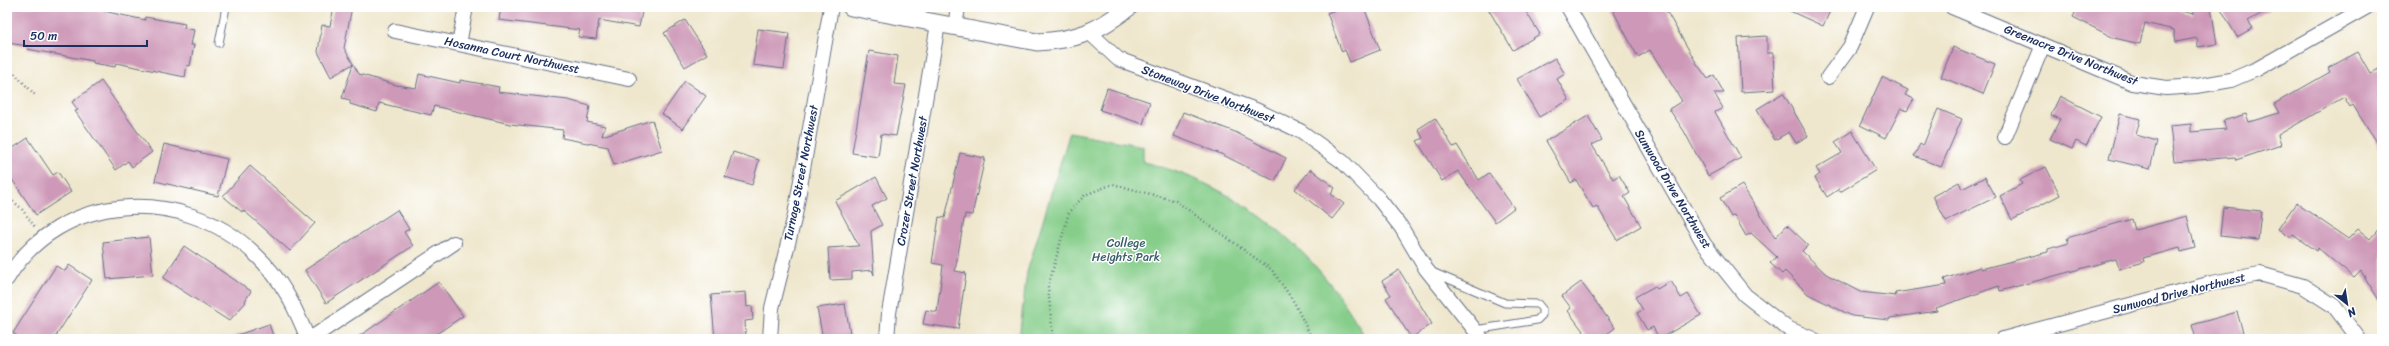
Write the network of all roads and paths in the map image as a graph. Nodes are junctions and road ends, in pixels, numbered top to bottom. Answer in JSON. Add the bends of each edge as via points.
{"nodes":[{"id":1,"x":226,"y":7,"type":"edge"},
{"id":2,"x":466,"y":7,"type":"edge"},
{"id":3,"x":831,"y":7,"type":"edge"},
{"id":4,"x":851,"y":7,"type":"edge"},
{"id":5,"x":958,"y":7,"type":"edge"},
{"id":6,"x":1129,"y":7,"type":"edge"},
{"id":7,"x":1568,"y":7,"type":"edge"},
{"id":8,"x":1867,"y":7,"type":"edge"},
{"id":9,"x":1952,"y":7,"type":"edge"},
{"id":10,"x":2367,"y":7,"type":"edge"},
{"id":11,"x":946,"y":25,"type":"junction"},
{"id":12,"x":395,"y":31,"type":"dead end"},
{"id":13,"x":1090,"y":33,"type":"junction"},
{"id":14,"x":219,"y":43,"type":"dead end"},
{"id":15,"x":458,"y":44,"type":"junction"},
{"id":16,"x":2043,"y":45,"type":"junction"},
{"id":17,"x":7,"y":71,"type":"edge"},
{"id":18,"x":1828,"y":77,"type":"dead end"},
{"id":19,"x":629,"y":79,"type":"dead end"},
{"id":20,"x":36,"y":96,"type":"dead end"},
{"id":21,"x":2005,"y":137,"type":"dead end"},
{"id":22,"x":7,"y":196,"type":"edge"},
{"id":23,"x":43,"y":237,"type":"junction"},
{"id":24,"x":454,"y":243,"type":"dead end"},
{"id":25,"x":1426,"y":269,"type":"junction"},
{"id":26,"x":7,"y":279,"type":"edge"},
{"id":27,"x":1478,"y":334,"type":"edge"},
{"id":28,"x":309,"y":339,"type":"edge"},
{"id":29,"x":770,"y":339,"type":"edge"},
{"id":30,"x":887,"y":339,"type":"edge"},
{"id":31,"x":1053,"y":339,"type":"edge"},
{"id":32,"x":1312,"y":339,"type":"edge"},
{"id":33,"x":1814,"y":339,"type":"edge"},
{"id":34,"x":2003,"y":339,"type":"edge"},
{"id":35,"x":2359,"y":339,"type":"edge"}],
"edges":[{"from":1,"to":14,"type":"lane"},
{"from":2,"to":15,"type":"street"},
{"from":3,"to":29,"type":"street","name":"Turnage Street Northwest","via":[[795,215],[772,308]]},
{"from":4,"to":11,"type":"street"},
{"from":5,"to":11,"type":"street","name":"Crozer Street Northwest"},
{"from":6,"to":13,"type":"street"},
{"from":7,"to":33,"type":"street","name":"Sunwood Drive Northwest","via":[[1704,244],[1745,295],[1786,328]]},
{"from":8,"to":18,"type":"street","via":[[1850,47]]},
{"from":9,"to":16,"type":"street","name":"Greenacre Drive Northwest"},
{"from":10,"to":16,"type":"street","name":"Greenacre Drive Northwest","via":[[2257,69],[2231,80],[2197,86],[2166,88],[2133,82]]},
{"from":11,"to":13,"type":"street","via":[[1037,42],[1066,40]]},
{"from":11,"to":30,"type":"street","name":"Crozer Street Northwest","via":[[889,313]]},
{"from":12,"to":15,"type":"street","name":"Hosanna Court Northwest"},
{"from":13,"to":25,"type":"street","name":"Stoneway Drive Northwest","via":[[1118,59],[1256,110],[1300,131],[1343,162],[1379,198]]},
{"from":15,"to":19,"type":"street","name":"Hosanna Court Northwest"},
{"from":16,"to":21,"type":"street"},
{"from":17,"to":20,"type":"path","via":[[14,73]]},
{"from":22,"to":23,"type":"path","via":[[22,208]]},
{"from":23,"to":26,"type":"street"},
{"from":23,"to":28,"type":"street","via":[[73,219],[109,208],[142,207],[175,212],[201,220],[229,234],[254,252],[274,274],[292,300]]},
{"from":24,"to":28,"type":"street"},
{"from":25,"to":27,"type":"street","name":"Stoneway Drive Northwest"},
{"from":25,"to":27,"type":"lane","via":[[1505,303],[1538,304],[1542,309],[1542,315],[1537,320]]},
{"from":31,"to":32,"type":"path","via":[[1048,287],[1069,212],[1085,195],[1113,184],[1176,200],[1272,270],[1294,302]]},
{"from":34,"to":35,"type":"street","name":"Sunwood Drive Northwest","via":[[2212,283],[2260,274],[2303,286],[2334,306]]}]}
